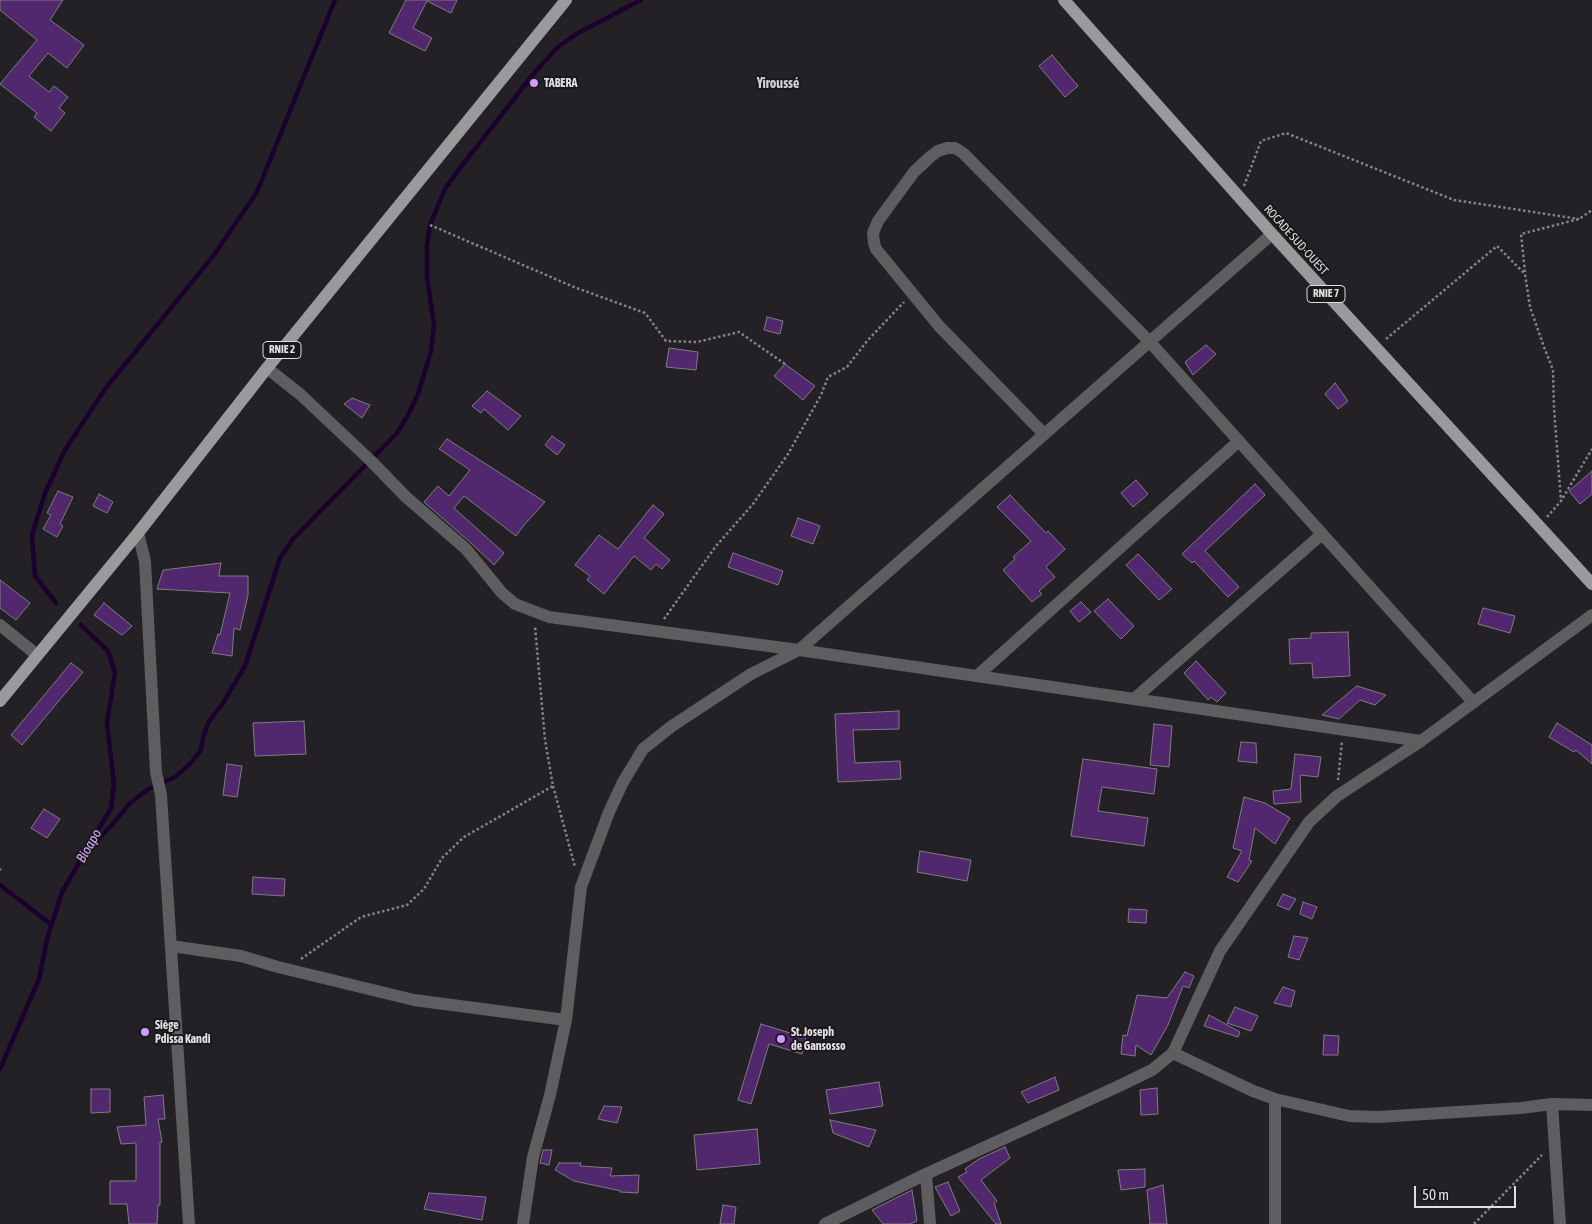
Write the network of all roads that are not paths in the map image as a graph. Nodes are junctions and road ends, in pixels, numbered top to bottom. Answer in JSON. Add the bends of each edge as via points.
{"nodes":[{"id":1,"x":566,"y":0,"type":"edge"},
{"id":2,"x":1064,"y":0,"type":"edge"},
{"id":3,"x":1272,"y":234,"type":"junction"},
{"id":4,"x":1149,"y":341,"type":"junction"},
{"id":5,"x":267,"y":368,"type":"junction"},
{"id":6,"x":1044,"y":434,"type":"junction"},
{"id":7,"x":1239,"y":441,"type":"junction"},
{"id":8,"x":138,"y":533,"type":"junction"},
{"id":9,"x":1322,"y":534,"type":"junction"},
{"id":10,"x":1592,"y":584,"type":"edge"},
{"id":11,"x":1592,"y":615,"type":"edge"},
{"id":12,"x":0,"y":625,"type":"edge"},
{"id":13,"x":799,"y":650,"type":"junction"},
{"id":14,"x":37,"y":655,"type":"junction"},
{"id":15,"x":977,"y":676,"type":"junction"},
{"id":16,"x":1134,"y":699,"type":"junction"},
{"id":17,"x":0,"y":702,"type":"edge"},
{"id":18,"x":1474,"y":702,"type":"junction"},
{"id":19,"x":1420,"y":741,"type":"junction"},
{"id":20,"x":171,"y":946,"type":"junction"},
{"id":21,"x":566,"y":1020,"type":"junction"},
{"id":22,"x":1173,"y":1053,"type":"junction"},
{"id":23,"x":1275,"y":1099,"type":"junction"},
{"id":24,"x":1552,"y":1104,"type":"junction"},
{"id":25,"x":1592,"y":1105,"type":"edge"},
{"id":26,"x":926,"y":1174,"type":"junction"},
{"id":27,"x":189,"y":1224,"type":"edge"},
{"id":28,"x":523,"y":1224,"type":"edge"},
{"id":29,"x":825,"y":1224,"type":"edge"},
{"id":30,"x":930,"y":1224,"type":"edge"},
{"id":31,"x":1275,"y":1224,"type":"edge"},
{"id":32,"x":1560,"y":1224,"type":"edge"}],
"edges":[{"from":1,"to":5,"type":"main road","number":"RNIE 2"},
{"from":2,"to":3,"type":"main road","name":"ROCADE SUD-OUEST","number":"RNIE 7"},
{"from":3,"to":4,"type":"street"},
{"from":3,"to":10,"type":"main road","name":"ROCADE SUD-OUEST","number":"RNIE 7"},
{"from":4,"to":6,"type":"street"},
{"from":4,"to":6,"type":"street","via":[[963,152],[947,148],[930,157],[914,172],[878,221],[873,233],[876,249],[939,326]]},
{"from":4,"to":7,"type":"street"},
{"from":5,"to":8,"type":"main road","number":"RNIE 2"},
{"from":5,"to":13,"type":"street","via":[[301,395],[406,498],[466,549],[514,604],[564,620]]},
{"from":6,"to":13,"type":"street"},
{"from":7,"to":9,"type":"street"},
{"from":7,"to":15,"type":"street"},
{"from":8,"to":14,"type":"main road","number":"RNIE 2"},
{"from":8,"to":20,"type":"street","via":[[145,561],[156,772],[161,795]]},
{"from":9,"to":16,"type":"street"},
{"from":9,"to":18,"type":"street"},
{"from":11,"to":18,"type":"street"},
{"from":12,"to":14,"type":"street"},
{"from":13,"to":15,"type":"street"},
{"from":13,"to":21,"type":"street","via":[[750,674],[643,749],[609,812],[581,888]]},
{"from":14,"to":17,"type":"main road","number":"RNIE 2"},
{"from":15,"to":16,"type":"street"},
{"from":16,"to":19,"type":"street"},
{"from":18,"to":19,"type":"street"},
{"from":19,"to":22,"type":"street","via":[[1337,796],[1309,822],[1220,951]]},
{"from":20,"to":21,"type":"street","via":[[241,956],[414,1000]]},
{"from":20,"to":27,"type":"street"},
{"from":21,"to":28,"type":"street","via":[[533,1157]]},
{"from":22,"to":23,"type":"street"},
{"from":22,"to":26,"type":"street","via":[[1152,1070],[1126,1083]]},
{"from":23,"to":24,"type":"street","via":[[1336,1114],[1378,1117]]},
{"from":23,"to":31,"type":"street"},
{"from":24,"to":25,"type":"street"},
{"from":24,"to":32,"type":"street"},
{"from":26,"to":29,"type":"street"},
{"from":26,"to":30,"type":"street"}]}
